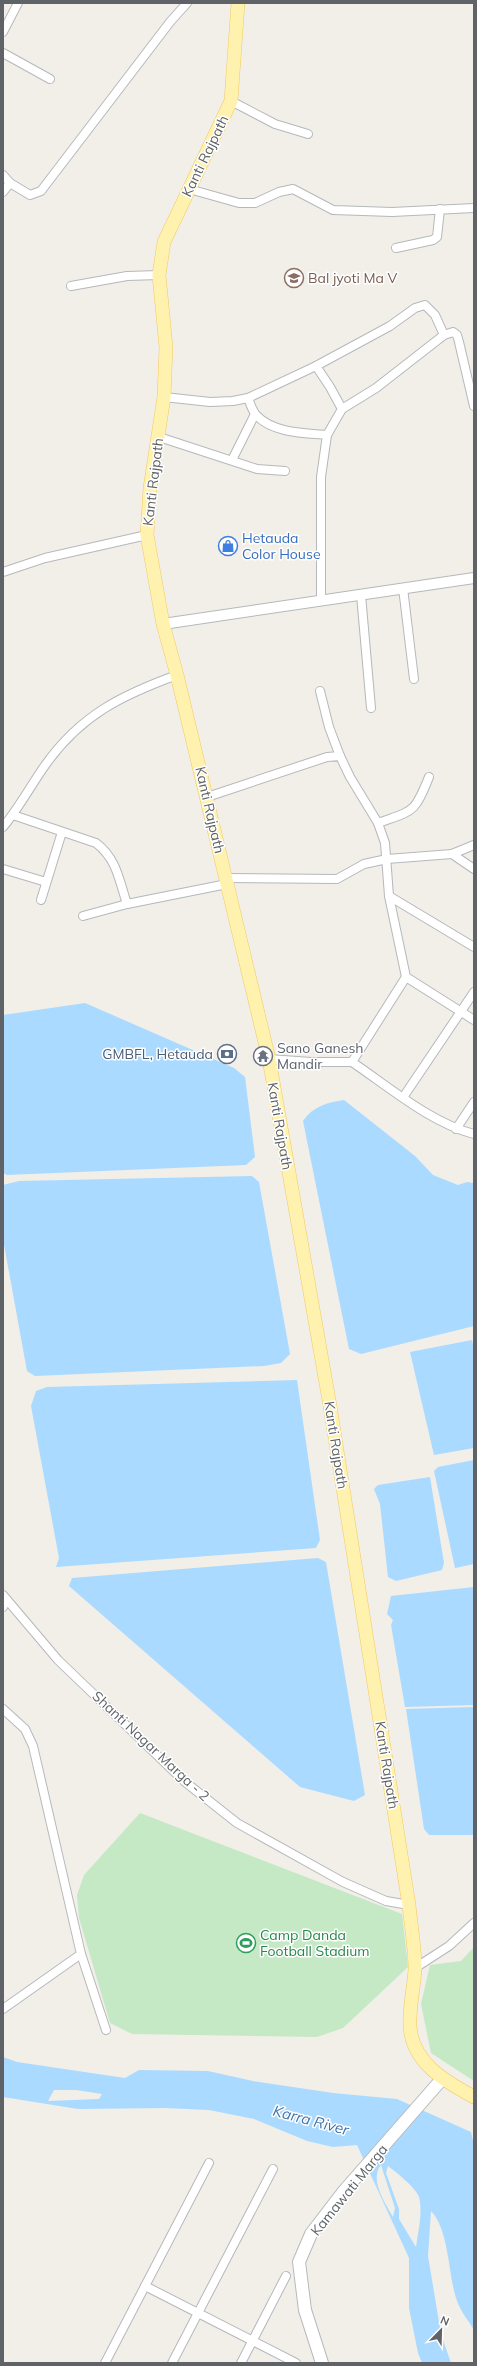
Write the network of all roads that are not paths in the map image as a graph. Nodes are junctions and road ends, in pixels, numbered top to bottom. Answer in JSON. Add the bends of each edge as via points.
{"nodes":[{"id":1,"x":18,"y":3,"type":"edge"},
{"id":2,"x":187,"y":3,"type":"edge"},
{"id":3,"x":238,"y":3,"type":"edge"},
{"id":4,"x":3,"y":32,"type":"edge"},
{"id":5,"x":3,"y":53,"type":"edge"},
{"id":6,"x":50,"y":79,"type":"dead end"},
{"id":7,"x":231,"y":101,"type":"junction"},
{"id":8,"x":308,"y":134,"type":"dead end"},
{"id":9,"x":3,"y":175,"type":"edge"},
{"id":10,"x":10,"y":183,"type":"junction"},
{"id":11,"x":189,"y":189,"type":"junction"},
{"id":12,"x":3,"y":192,"type":"edge"},
{"id":13,"x":474,"y":208,"type":"edge"},
{"id":14,"x":440,"y":209,"type":"junction"},
{"id":15,"x":396,"y":248,"type":"dead end"},
{"id":16,"x":160,"y":275,"type":"junction"},
{"id":17,"x":71,"y":286,"type":"dead end"},
{"id":18,"x":444,"y":335,"type":"junction"},
{"id":19,"x":316,"y":366,"type":"junction"},
{"id":20,"x":164,"y":397,"type":"junction"},
{"id":21,"x":248,"y":398,"type":"junction"},
{"id":22,"x":474,"y":406,"type":"edge"},
{"id":23,"x":342,"y":409,"type":"junction"},
{"id":24,"x":255,"y":414,"type":"junction"},
{"id":25,"x":327,"y":435,"type":"junction"},
{"id":26,"x":159,"y":437,"type":"junction"},
{"id":27,"x":232,"y":460,"type":"junction"},
{"id":28,"x":286,"y":471,"type":"dead end"},
{"id":29,"x":147,"y":535,"type":"junction"},
{"id":30,"x":3,"y":572,"type":"edge"},
{"id":31,"x":474,"y":578,"type":"edge"},
{"id":32,"x":403,"y":588,"type":"junction"},
{"id":33,"x":361,"y":595,"type":"junction"},
{"id":34,"x":321,"y":600,"type":"junction"},
{"id":35,"x":163,"y":624,"type":"junction"},
{"id":36,"x":177,"y":675,"type":"junction"},
{"id":37,"x":414,"y":679,"type":"dead end"},
{"id":38,"x":320,"y":691,"type":"dead end"},
{"id":39,"x":371,"y":708,"type":"dead end"},
{"id":40,"x":340,"y":756,"type":"junction"},
{"id":41,"x":429,"y":777,"type":"dead end"},
{"id":42,"x":207,"y":798,"type":"junction"},
{"id":43,"x":13,"y":815,"type":"junction"},
{"id":44,"x":378,"y":823,"type":"junction"},
{"id":45,"x":3,"y":827,"type":"edge"},
{"id":46,"x":62,"y":832,"type":"junction"},
{"id":47,"x":474,"y":844,"type":"edge"},
{"id":48,"x":452,"y":854,"type":"junction"},
{"id":49,"x":387,"y":859,"type":"junction"},
{"id":50,"x":3,"y":869,"type":"edge"},
{"id":51,"x":474,"y":870,"type":"edge"},
{"id":52,"x":226,"y":881,"type":"junction"},
{"id":53,"x":46,"y":882,"type":"junction"},
{"id":54,"x":389,"y":896,"type":"junction"},
{"id":55,"x":41,"y":900,"type":"dead end"},
{"id":56,"x":127,"y":904,"type":"junction"},
{"id":57,"x":83,"y":916,"type":"dead end"},
{"id":58,"x":474,"y":947,"type":"edge"},
{"id":59,"x":406,"y":977,"type":"junction"},
{"id":60,"x":474,"y":992,"type":"edge"},
{"id":61,"x":460,"y":1011,"type":"junction"},
{"id":62,"x":474,"y":1020,"type":"edge"},
{"id":63,"x":269,"y":1059,"type":"junction"},
{"id":64,"x":352,"y":1062,"type":"junction"},
{"id":65,"x":404,"y":1096,"type":"junction"},
{"id":66,"x":474,"y":1102,"type":"edge"},
{"id":67,"x":456,"y":1129,"type":"junction"},
{"id":68,"x":474,"y":1134,"type":"edge"},
{"id":69,"x":4,"y":1601,"type":"edge"},
{"id":70,"x":3,"y":1709,"type":"edge"},
{"id":71,"x":409,"y":1905,"type":"junction"},
{"id":72,"x":474,"y":1923,"type":"edge"},
{"id":73,"x":81,"y":1954,"type":"junction"},
{"id":74,"x":414,"y":1968,"type":"junction"},
{"id":75,"x":3,"y":2009,"type":"edge"},
{"id":76,"x":106,"y":2030,"type":"dead end"},
{"id":77,"x":442,"y":2079,"type":"junction"},
{"id":78,"x":474,"y":2097,"type":"edge"},
{"id":79,"x":209,"y":2163,"type":"dead end"},
{"id":80,"x":274,"y":2169,"type":"dead end"},
{"id":81,"x":286,"y":2276,"type":"dead end"},
{"id":82,"x":145,"y":2286,"type":"junction"},
{"id":83,"x":198,"y":2313,"type":"junction"},
{"id":84,"x":253,"y":2341,"type":"junction"},
{"id":85,"x":105,"y":2363,"type":"edge"},
{"id":86,"x":172,"y":2363,"type":"edge"},
{"id":87,"x":241,"y":2363,"type":"edge"},
{"id":88,"x":296,"y":2363,"type":"edge"},
{"id":89,"x":322,"y":2363,"type":"edge"}],
"edges":[{"from":1,"to":4,"type":"street"},
{"from":2,"to":10,"type":"street","via":[[41,191],[30,195]]},
{"from":3,"to":7,"type":"main road","name":"Kanti Rajpath"},
{"from":5,"to":6,"type":"street"},
{"from":7,"to":8,"type":"street","via":[[275,124]]},
{"from":7,"to":11,"type":"main road","name":"Kanti Rajpath"},
{"from":9,"to":10,"type":"street"},
{"from":10,"to":12,"type":"street"},
{"from":11,"to":14,"type":"street","via":[[239,203],[255,203],[279,192],[293,189],[333,210],[392,212]]},
{"from":11,"to":16,"type":"main road","name":"Kanti Rajpath","via":[[164,242]]},
{"from":13,"to":14,"type":"street"},
{"from":14,"to":15,"type":"street","via":[[437,237]]},
{"from":16,"to":17,"type":"street","via":[[119,277]]},
{"from":16,"to":20,"type":"main road","name":"Kanti Rajpath","via":[[166,347]]},
{"from":18,"to":19,"type":"street","via":[[435,315],[425,305],[415,308],[390,326]]},
{"from":18,"to":22,"type":"street","via":[[453,332],[457,334]]},
{"from":18,"to":23,"type":"street","via":[[376,388]]},
{"from":19,"to":21,"type":"street"},
{"from":19,"to":23,"type":"street"},
{"from":20,"to":21,"type":"street","via":[[210,402]]},
{"from":20,"to":26,"type":"main road","name":"Kanti Rajpath"},
{"from":21,"to":24,"type":"street"},
{"from":23,"to":25,"type":"street"},
{"from":24,"to":25,"type":"street","via":[[265,422],[292,432]]},
{"from":24,"to":27,"type":"street"},
{"from":25,"to":34,"type":"street","via":[[321,477]]},
{"from":26,"to":27,"type":"street"},
{"from":26,"to":29,"type":"main road","name":"Kanti Rajpath","via":[[150,488]]},
{"from":27,"to":28,"type":"street","via":[[257,469]]},
{"from":29,"to":30,"type":"street","via":[[45,558]]},
{"from":29,"to":35,"type":"main road","name":"Kanti Rajpath"},
{"from":31,"to":32,"type":"street"},
{"from":32,"to":33,"type":"street"},
{"from":32,"to":37,"type":"street"},
{"from":33,"to":34,"type":"street"},
{"from":33,"to":39,"type":"street"},
{"from":34,"to":35,"type":"street"},
{"from":35,"to":36,"type":"main road","name":"Kanti Rajpath"},
{"from":36,"to":42,"type":"main road","name":"Kanti Rajpath"},
{"from":36,"to":43,"type":"street","via":[[111,702],[87,720],[46,764]]},
{"from":38,"to":40,"type":"street"},
{"from":40,"to":42,"type":"street","via":[[327,757]]},
{"from":40,"to":44,"type":"street"},
{"from":41,"to":44,"type":"street","via":[[412,811]]},
{"from":42,"to":52,"type":"main road","name":"Kanti Rajpath"},
{"from":43,"to":45,"type":"street"},
{"from":43,"to":46,"type":"street"},
{"from":44,"to":49,"type":"street"},
{"from":46,"to":53,"type":"street"},
{"from":46,"to":56,"type":"street","via":[[96,843],[106,851],[112,859]]},
{"from":47,"to":48,"type":"street"},
{"from":48,"to":49,"type":"street"},
{"from":48,"to":51,"type":"street"},
{"from":49,"to":52,"type":"street","via":[[364,864],[337,878]]},
{"from":49,"to":54,"type":"street"},
{"from":50,"to":53,"type":"street"},
{"from":52,"to":56,"type":"street"},
{"from":52,"to":63,"type":"main road","name":"Kanti Rajpath"},
{"from":53,"to":55,"type":"street"},
{"from":54,"to":58,"type":"street"},
{"from":54,"to":59,"type":"street"},
{"from":56,"to":57,"type":"street"},
{"from":59,"to":61,"type":"street"},
{"from":59,"to":64,"type":"street"},
{"from":60,"to":61,"type":"street"},
{"from":61,"to":62,"type":"street"},
{"from":61,"to":65,"type":"street"},
{"from":63,"to":64,"type":"street"},
{"from":63,"to":71,"type":"main road","name":"Kanti Rajpath","via":[[329,1400]]},
{"from":64,"to":65,"type":"street"},
{"from":65,"to":67,"type":"street"},
{"from":66,"to":67,"type":"street"},
{"from":67,"to":68,"type":"street"},
{"from":69,"to":71,"type":"street","name":"Shanti Nagar Marga - 2","via":[[58,1660],[184,1781],[237,1823],[343,1882],[386,1900]]},
{"from":70,"to":73,"type":"street","via":[[25,1729],[33,1746]]},
{"from":71,"to":74,"type":"main road","name":"Kanti Rajpath"},
{"from":72,"to":74,"type":"street","via":[[448,1946]]},
{"from":73,"to":75,"type":"street"},
{"from":73,"to":76,"type":"street"},
{"from":74,"to":77,"type":"main road","name":"Kanti Rajpath","via":[[410,2028],[414,2047],[428,2067]]},
{"from":77,"to":78,"type":"main road","name":"Kanti Rajpath"},
{"from":77,"to":89,"type":"main road","name":"Kamawati Marga","via":[[344,2191],[311,2234],[299,2262],[305,2310]]},
{"from":79,"to":82,"type":"street"},
{"from":80,"to":83,"type":"street"},
{"from":81,"to":84,"type":"street"},
{"from":82,"to":83,"type":"street"},
{"from":82,"to":85,"type":"street"},
{"from":83,"to":84,"type":"street"},
{"from":83,"to":86,"type":"street"},
{"from":84,"to":87,"type":"street"},
{"from":84,"to":88,"type":"street"}]}
